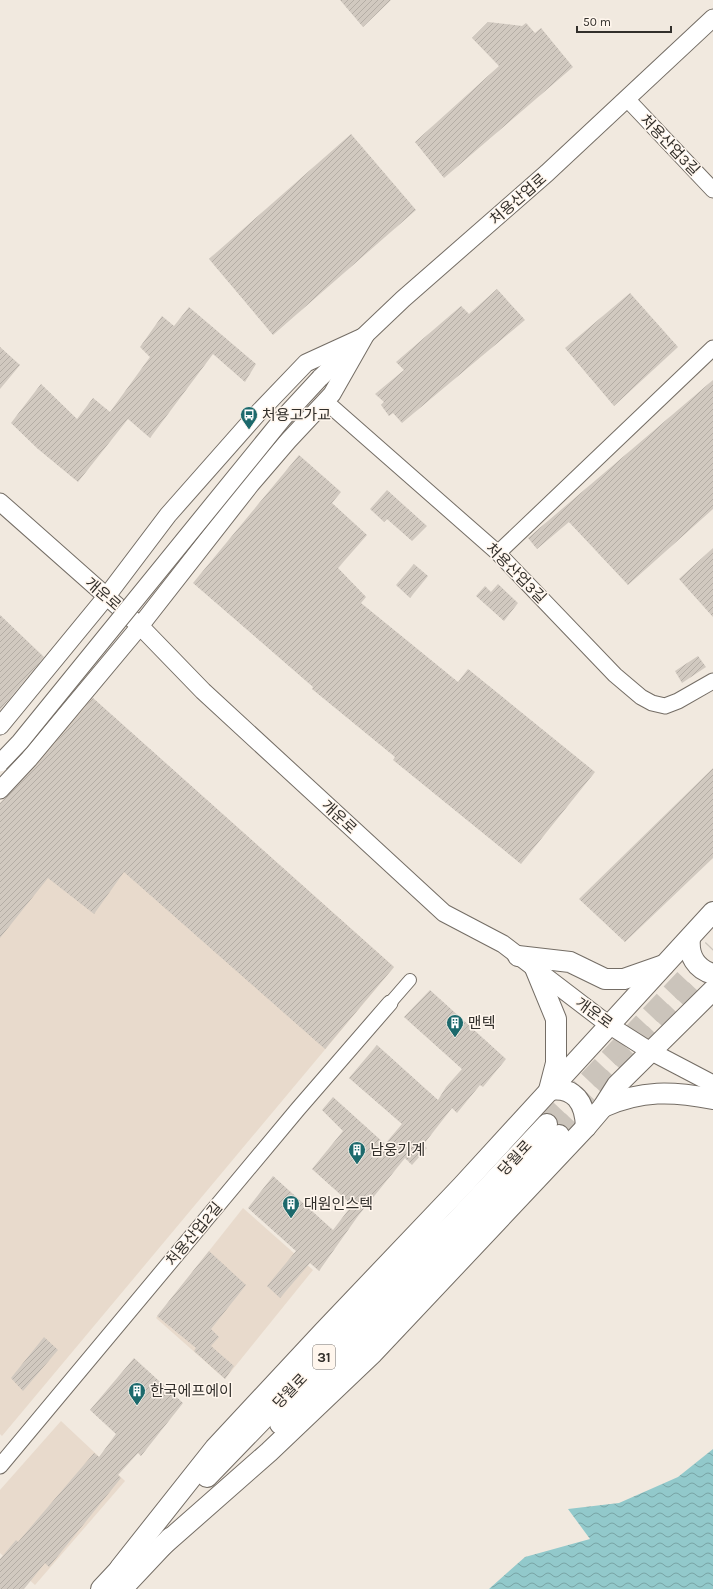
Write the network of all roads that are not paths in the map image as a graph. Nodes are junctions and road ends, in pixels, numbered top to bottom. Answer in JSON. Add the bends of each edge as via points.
{"nodes":[{"id":1,"x":713,"y":18,"type":"edge"},
{"id":2,"x":627,"y":99,"type":"junction"},
{"id":3,"x":713,"y":190,"type":"edge"},
{"id":4,"x":365,"y":336,"type":"junction"},
{"id":5,"x":713,"y":348,"type":"edge"},
{"id":6,"x":325,"y":400,"type":"junction"},
{"id":7,"x":0,"y":502,"type":"edge"},
{"id":8,"x":498,"y":553,"type":"junction"},
{"id":9,"x":106,"y":597,"type":"junction"},
{"id":10,"x":140,"y":626,"type":"junction"},
{"id":11,"x":713,"y":681,"type":"edge"},
{"id":12,"x":0,"y":726,"type":"edge"},
{"id":13,"x":0,"y":763,"type":"edge"},
{"id":14,"x":0,"y":790,"type":"edge"},
{"id":15,"x":713,"y":912,"type":"edge"},
{"id":16,"x":690,"y":938,"type":"junction"},
{"id":17,"x":518,"y":956,"type":"junction"},
{"id":18,"x":666,"y":964,"type":"junction"},
{"id":19,"x":535,"y":968,"type":"junction"},
{"id":20,"x":713,"y":974,"type":"edge"},
{"id":21,"x":410,"y":980,"type":"dead end"},
{"id":22,"x":713,"y":990,"type":"edge"},
{"id":23,"x":390,"y":1003,"type":"joint"},
{"id":24,"x":609,"y":1025,"type":"junction"},
{"id":25,"x":650,"y":1051,"type":"junction"},
{"id":26,"x":713,"y":1084,"type":"edge"},
{"id":27,"x":549,"y":1090,"type":"junction"},
{"id":28,"x":713,"y":1099,"type":"edge"},
{"id":29,"x":603,"y":1107,"type":"junction"},
{"id":30,"x":586,"y":1127,"type":"junction"},
{"id":31,"x":1,"y":1465,"type":"edge"},
{"id":32,"x":161,"y":1547,"type":"junction"},
{"id":33,"x":120,"y":1568,"type":"junction"},
{"id":34,"x":101,"y":1589,"type":"edge"},
{"id":35,"x":122,"y":1589,"type":"edge"}],
"edges":[{"from":1,"to":2,"type":"main road","name":"처용산업로"},
{"from":2,"to":3,"type":"street","name":"처용산업3길"},
{"from":2,"to":4,"type":"main road","name":"처용산업로"},
{"from":4,"to":6,"type":"main road","via":[[332,394]]},
{"from":4,"to":9,"type":"main road","via":[[306,363],[168,515]]},
{"from":4,"to":13,"type":"main road","name":"처용산업로","bridge":true,"via":[[320,378],[284,417],[25,736]]},
{"from":5,"to":8,"type":"street"},
{"from":6,"to":8,"type":"street","name":"처용산업3길"},
{"from":6,"to":10,"type":"main road","via":[[251,484]]},
{"from":7,"to":9,"type":"main road","name":"개운로"},
{"from":8,"to":11,"type":"street","name":"처용산업3길","via":[[615,675],[641,697],[665,706]]},
{"from":9,"to":10,"type":"main road","name":"개운로"},
{"from":9,"to":12,"type":"main road"},
{"from":10,"to":14,"type":"main road"},
{"from":10,"to":17,"type":"main road","name":"개운로","via":[[203,691],[444,913],[503,944]]},
{"from":15,"to":16,"type":"highway"},
{"from":16,"to":18,"type":"highway"},
{"from":16,"to":20,"type":"highway","via":[[689,947],[698,967]]},
{"from":17,"to":18,"type":"highway","via":[[570,962],[605,979],[624,979]]},
{"from":17,"to":19,"type":"main road","name":"개운로"},
{"from":18,"to":24,"type":"highway"},
{"from":19,"to":24,"type":"main road","name":"개운로"},
{"from":19,"to":27,"type":"highway","via":[[556,1019],[556,1063]]},
{"from":21,"to":23,"type":"street"},
{"from":22,"to":25,"type":"highway"},
{"from":23,"to":31,"type":"street","name":"처용산업2길","via":[[292,1115]]},
{"from":24,"to":25,"type":"main road","name":"개운로"},
{"from":24,"to":27,"type":"highway"},
{"from":25,"to":26,"type":"main road","name":"개운로"},
{"from":25,"to":29,"type":"highway","via":[[617,1084]]},
{"from":27,"to":30,"type":"highway","via":[[568,1091],[576,1097],[585,1115]]},
{"from":27,"to":33,"type":"highway","via":[[215,1448]]},
{"from":28,"to":29,"type":"highway","via":[[654,1093],[622,1099]]},
{"from":29,"to":30,"type":"highway"},
{"from":30,"to":32,"type":"highway","via":[[372,1353],[269,1452]]},
{"from":32,"to":33,"type":"highway","name":"당월로","number":"31","via":[[409,1288],[553,1130],[396,1278],[336,1344]]},
{"from":32,"to":35,"type":"highway","name":"당월로","number":"31"},
{"from":33,"to":34,"type":"highway","name":"당월로","number":"31"}]}
